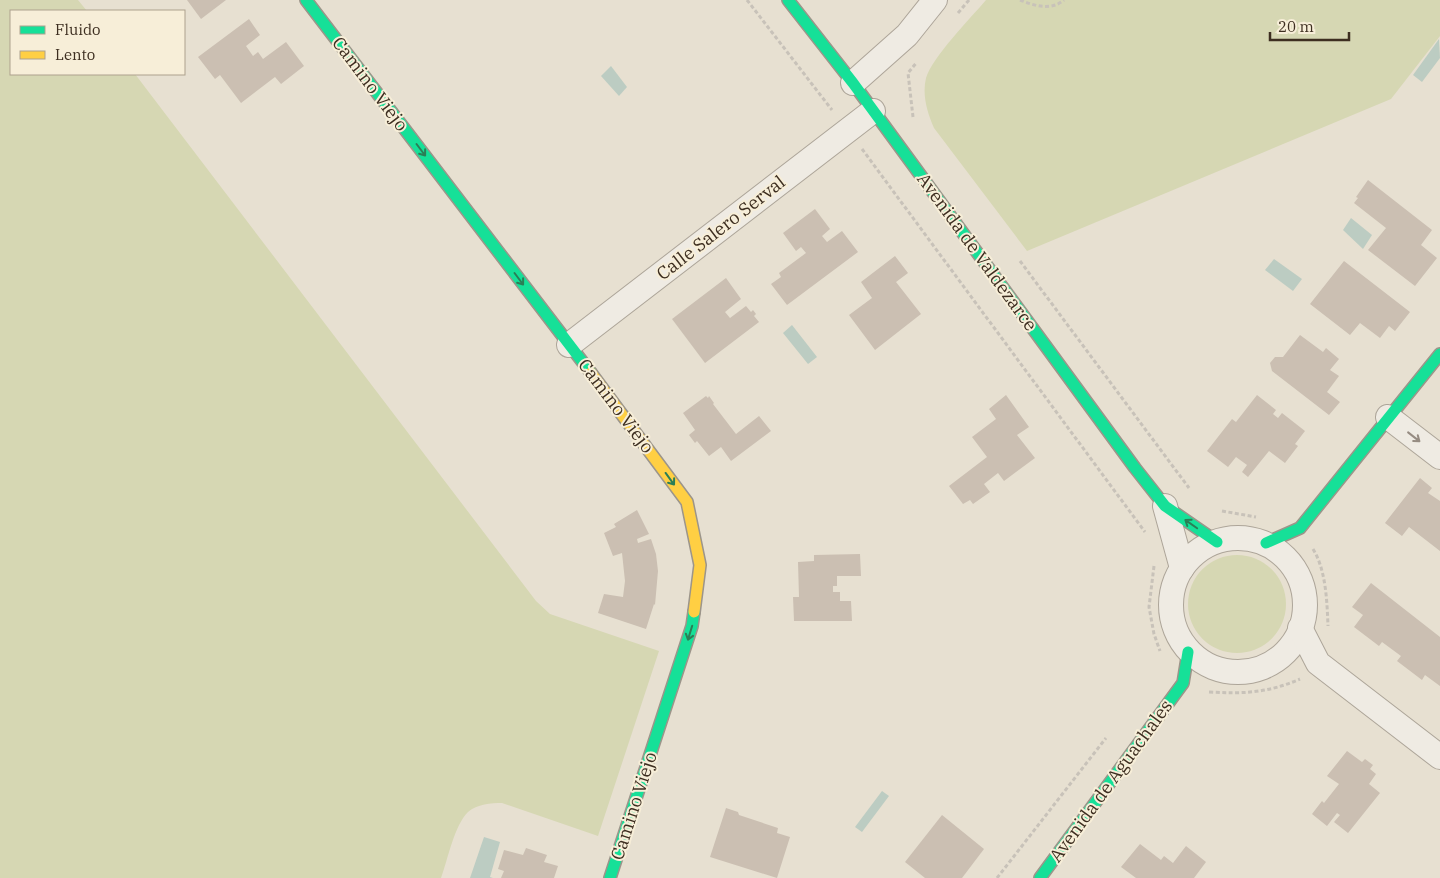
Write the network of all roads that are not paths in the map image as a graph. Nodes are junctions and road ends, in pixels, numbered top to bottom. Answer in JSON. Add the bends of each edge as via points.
{"nodes":[{"id":1,"x":306,"y":0,"type":"edge"},
{"id":2,"x":788,"y":0,"type":"edge"},
{"id":3,"x":935,"y":0,"type":"edge"},
{"id":4,"x":853,"y":83,"type":"junction"},
{"id":5,"x":873,"y":111,"type":"junction"},
{"id":6,"x":569,"y":344,"type":"junction"},
{"id":7,"x":1440,"y":354,"type":"edge"},
{"id":8,"x":1388,"y":417,"type":"junction"},
{"id":9,"x":1440,"y":457,"type":"edge"},
{"id":10,"x":1164,"y":506,"type":"junction"},
{"id":11,"x":1300,"y":528,"type":"junction"},
{"id":12,"x":1217,"y":542,"type":"junction"},
{"id":13,"x":1266,"y":543,"type":"junction"},
{"id":14,"x":1296,"y":567,"type":"junction"},
{"id":15,"x":1182,"y":568,"type":"junction"},
{"id":16,"x":1300,"y":628,"type":"junction"},
{"id":17,"x":1188,"y":652,"type":"junction"},
{"id":18,"x":1281,"y":656,"type":"junction"},
{"id":19,"x":1318,"y":664,"type":"junction"},
{"id":20,"x":1216,"y":669,"type":"junction"},
{"id":21,"x":1183,"y":683,"type":"junction"},
{"id":22,"x":1440,"y":757,"type":"edge"},
{"id":23,"x":610,"y":878,"type":"edge"},
{"id":24,"x":1040,"y":878,"type":"edge"}],
"edges":[{"from":1,"to":6,"type":"street","name":"Camino Viejo","one_way":true},
{"from":2,"to":4,"type":"street","name":"Avenida de Valdezarce"},
{"from":3,"to":4,"type":"street","via":[[907,35]]},
{"from":4,"to":5,"type":"street","name":"Avenida de Valdezarce"},
{"from":5,"to":6,"type":"street","name":"Calle Salero Serval"},
{"from":5,"to":10,"type":"street","name":"Avenida de Valdezarce"},
{"from":6,"to":23,"type":"street","name":"Camino Viejo","one_way":true,"via":[[687,502],[700,565],[692,626]]},
{"from":7,"to":8,"type":"street"},
{"from":8,"to":9,"type":"street","one_way":true},
{"from":8,"to":11,"type":"street"},
{"from":12,"to":10,"type":"street","name":"Avenida de Valdezarce","one_way":true},
{"from":10,"to":15,"type":"street","name":"Avenida de Valdezarce"},
{"from":11,"to":13,"type":"street"},
{"from":11,"to":14,"type":"street"},
{"from":12,"to":13,"type":"street","via":[[1239,539]]},
{"from":12,"to":15,"type":"street","via":[[1198,552]]},
{"from":13,"to":14,"type":"street","via":[[1282,552]]},
{"from":14,"to":16,"type":"street","via":[[1304,596]]},
{"from":15,"to":17,"type":"street","via":[[1173,587],[1170,608],[1174,628]]},
{"from":16,"to":18,"type":"street","via":[[1294,642]]},
{"from":16,"to":19,"type":"street"},
{"from":17,"to":20,"type":"street"},
{"from":17,"to":21,"type":"street","name":"Avenida de Aguachales"},
{"from":18,"to":19,"type":"street"},
{"from":18,"to":20,"type":"street","via":[[1267,666],[1250,671]]},
{"from":19,"to":22,"type":"street"},
{"from":20,"to":21,"type":"street","name":"Avenida de Aguachales"},
{"from":21,"to":24,"type":"street","name":"Avenida de Aguachales"}]}
